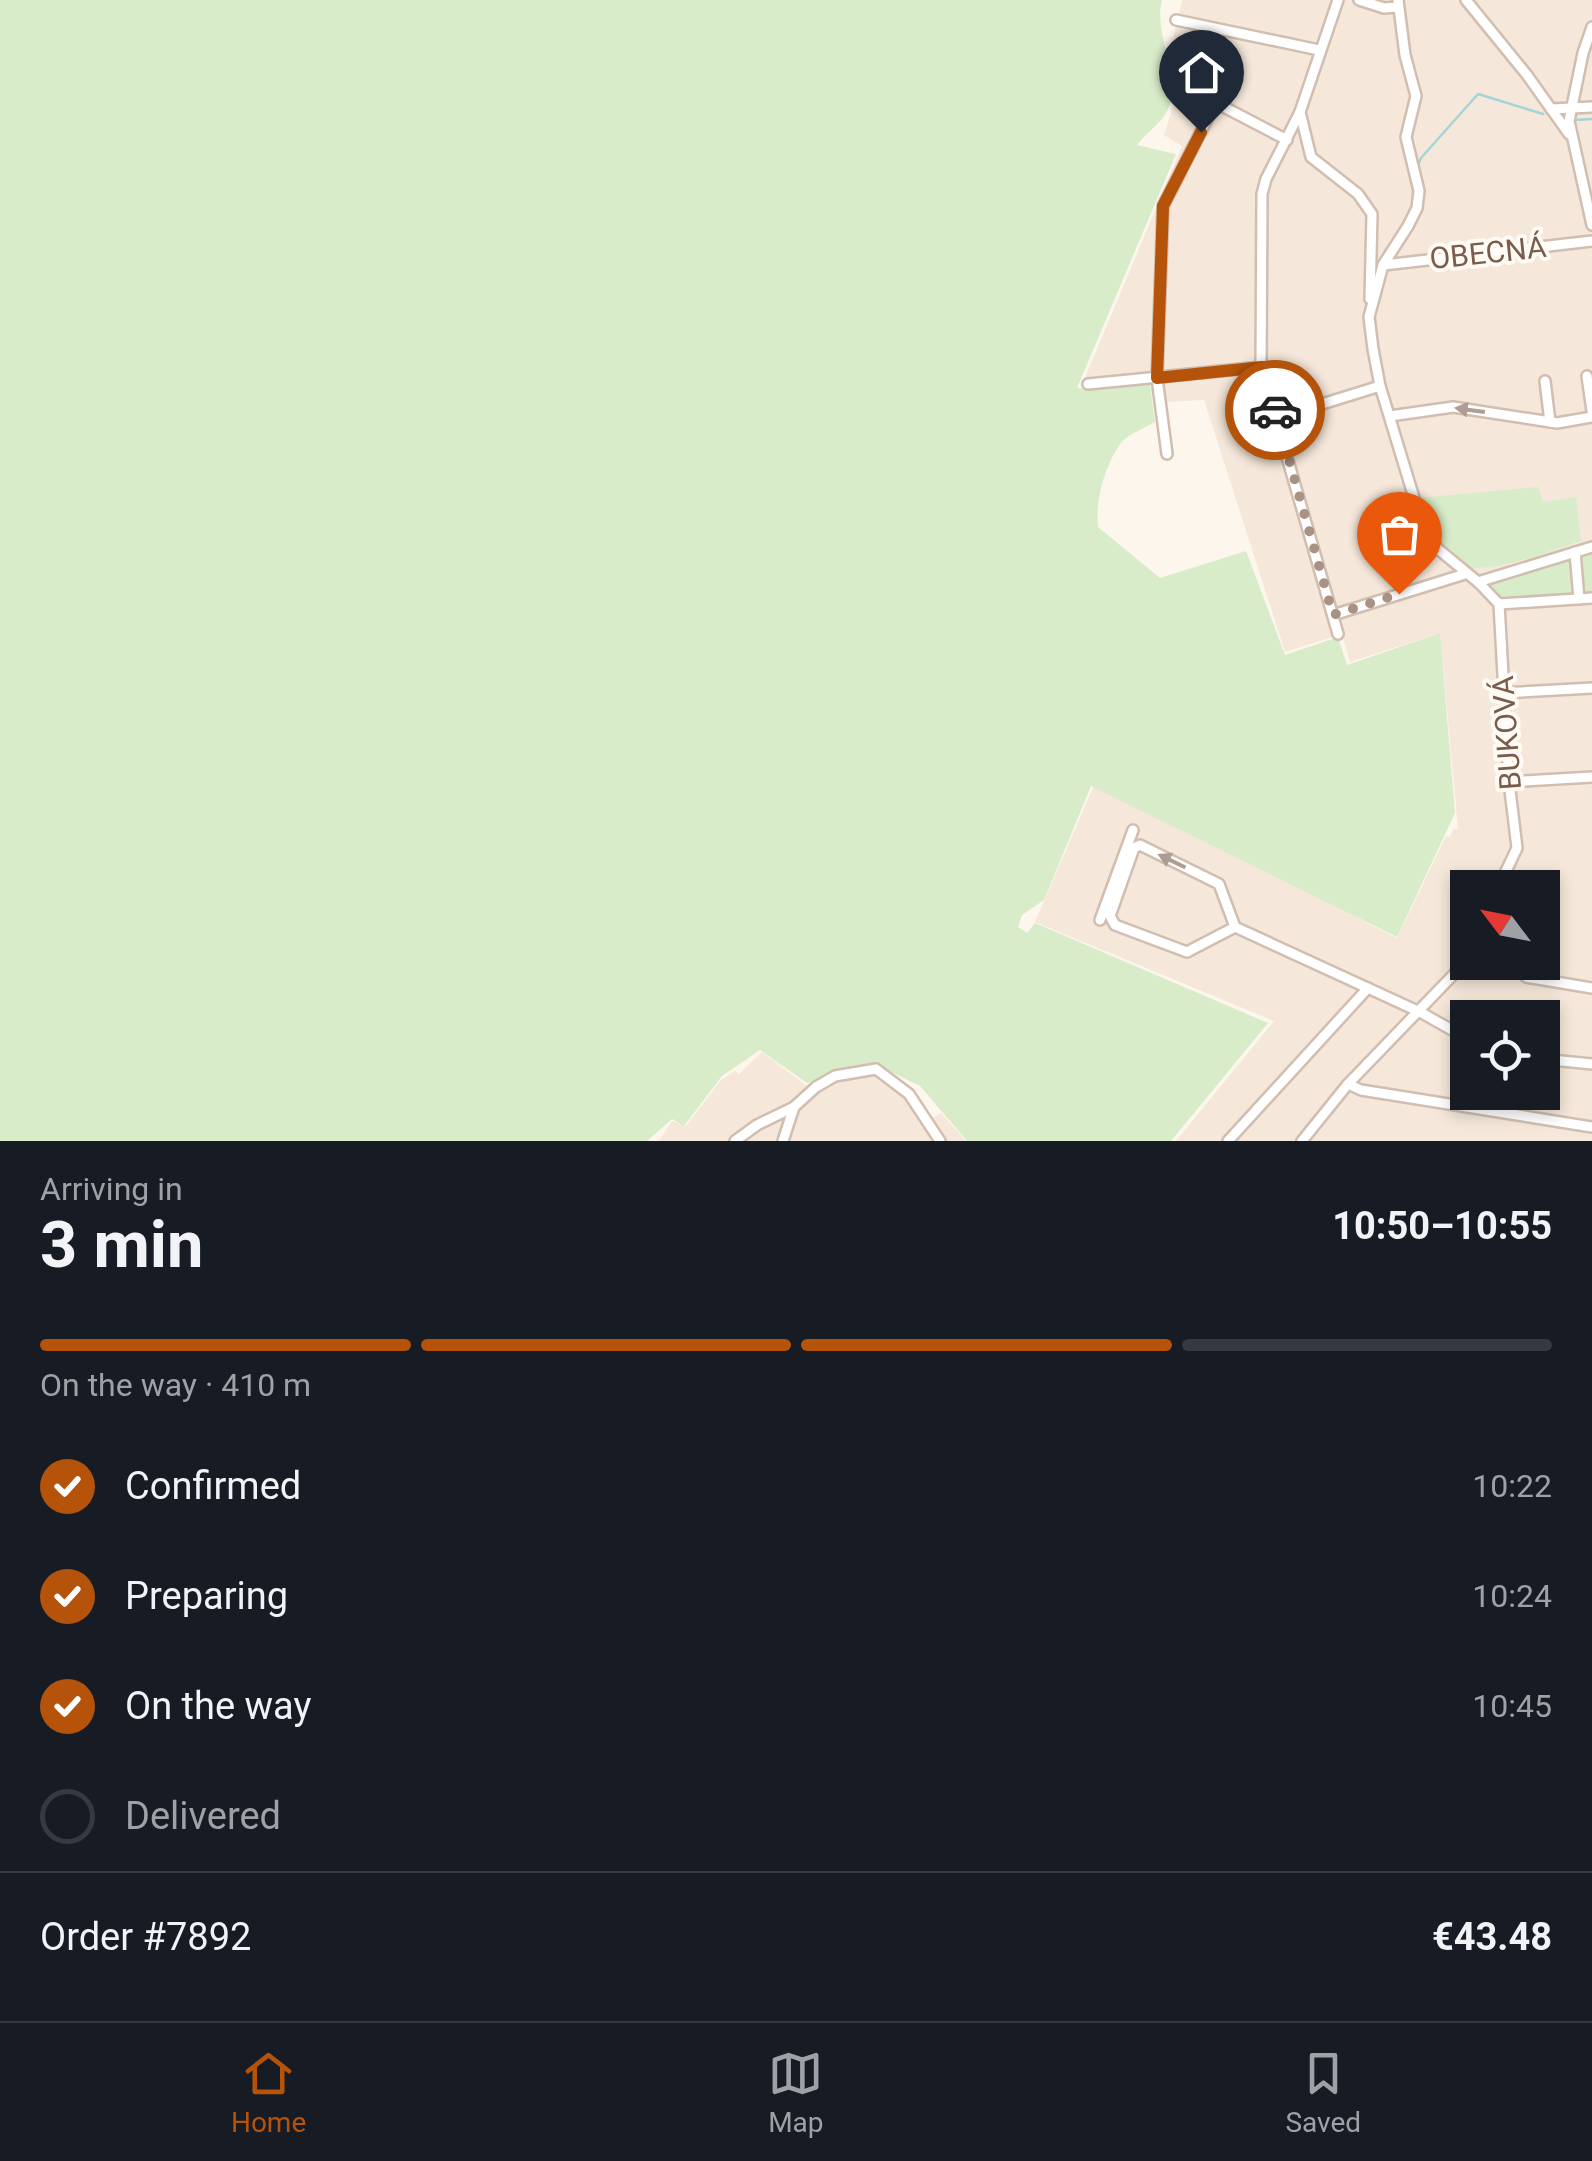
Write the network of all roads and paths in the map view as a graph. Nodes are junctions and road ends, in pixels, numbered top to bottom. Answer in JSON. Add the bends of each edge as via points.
{"nodes":[{"id":1,"x":1338,"y":0,"type":"edge"},
{"id":2,"x":1359,"y":0,"type":"edge"},
{"id":3,"x":1466,"y":0,"type":"edge"},
{"id":4,"x":1397,"y":3,"type":"edge"},
{"id":5,"x":1176,"y":20,"type":"dead end"},
{"id":6,"x":1592,"y":27,"type":"edge"},
{"id":7,"x":1319,"y":50,"type":"junction"},
{"id":8,"x":1178,"y":83,"type":"dead end"},
{"id":9,"x":1215,"y":104,"type":"junction"},
{"id":10,"x":1570,"y":106,"type":"junction"},
{"id":11,"x":1592,"y":107,"type":"edge"},
{"id":12,"x":1551,"y":109,"type":"junction"},
{"id":13,"x":1300,"y":112,"type":"junction"},
{"id":14,"x":1570,"y":137,"type":"junction"},
{"id":15,"x":1287,"y":140,"type":"junction"},
{"id":16,"x":1592,"y":225,"type":"edge"},
{"id":17,"x":1592,"y":241,"type":"edge"},
{"id":18,"x":1371,"y":265,"type":"junction"},
{"id":19,"x":1384,"y":265,"type":"junction"},
{"id":20,"x":1369,"y":317,"type":"junction"},
{"id":21,"x":1262,"y":367,"type":"junction"},
{"id":22,"x":1586,"y":376,"type":"dead end"},
{"id":23,"x":1157,"y":378,"type":"junction"},
{"id":24,"x":1545,"y":381,"type":"dead end"},
{"id":25,"x":1088,"y":384,"type":"dead end"},
{"id":26,"x":1380,"y":386,"type":"junction"},
{"id":27,"x":1592,"y":414,"type":"edge"},
{"id":28,"x":1390,"y":416,"type":"junction"},
{"id":29,"x":1277,"y":418,"type":"junction"},
{"id":30,"x":1550,"y":422,"type":"junction"},
{"id":31,"x":1167,"y":454,"type":"dead end"},
{"id":32,"x":1592,"y":547,"type":"edge"},
{"id":33,"x":1575,"y":552,"type":"junction"},
{"id":34,"x":1465,"y":574,"type":"junction"},
{"id":35,"x":1478,"y":582,"type":"junction"},
{"id":36,"x":1592,"y":598,"type":"edge"},
{"id":37,"x":1579,"y":599,"type":"junction"},
{"id":38,"x":1499,"y":604,"type":"junction"},
{"id":39,"x":1333,"y":615,"type":"junction"},
{"id":40,"x":1338,"y":634,"type":"dead end"},
{"id":41,"x":1592,"y":688,"type":"edge"},
{"id":42,"x":1504,"y":693,"type":"junction"},
{"id":43,"x":1592,"y":777,"type":"edge"},
{"id":44,"x":1509,"y":782,"type":"junction"},
{"id":45,"x":1133,"y":830,"type":"dead end"},
{"id":46,"x":1125,"y":862,"type":"junction"},
{"id":47,"x":1507,"y":870,"type":"edge"},
{"id":48,"x":1113,"y":896,"type":"junction"},
{"id":49,"x":1100,"y":920,"type":"dead end"},
{"id":50,"x":1234,"y":927,"type":"junction"},
{"id":51,"x":1450,"y":979,"type":"edge"},
{"id":52,"x":1539,"y":980,"type":"edge"},
{"id":53,"x":1368,"y":988,"type":"junction"},
{"id":54,"x":1592,"y":988,"type":"edge"},
{"id":55,"x":1420,"y":1012,"type":"junction"},
{"id":56,"x":1450,"y":1030,"type":"edge"},
{"id":57,"x":1560,"y":1061,"type":"edge"},
{"id":58,"x":1592,"y":1064,"type":"edge"},
{"id":59,"x":1348,"y":1084,"type":"junction"},
{"id":60,"x":794,"y":1107,"type":"junction"},
{"id":61,"x":1592,"y":1127,"type":"edge"},
{"id":62,"x":735,"y":1141,"type":"edge"},
{"id":63,"x":783,"y":1141,"type":"edge"},
{"id":64,"x":940,"y":1141,"type":"edge"},
{"id":65,"x":1228,"y":1141,"type":"edge"},
{"id":66,"x":1302,"y":1141,"type":"edge"}],
"edges":[{"from":1,"to":7,"type":"street"},
{"from":2,"to":4,"type":"street","via":[[1384,8]]},
{"from":3,"to":12,"type":"street"},
{"from":4,"to":19,"type":"street","via":[[1416,96],[1406,137],[1419,191],[1408,226]]},
{"from":5,"to":7,"type":"street"},
{"from":6,"to":10,"type":"street"},
{"from":7,"to":13,"type":"street"},
{"from":8,"to":9,"type":"street"},
{"from":9,"to":15,"type":"street"},
{"from":9,"to":23,"type":"street","via":[[1163,206]]},
{"from":10,"to":11,"type":"street"},
{"from":10,"to":12,"type":"street"},
{"from":10,"to":14,"type":"street"},
{"from":12,"to":14,"type":"street"},
{"from":13,"to":15,"type":"street"},
{"from":13,"to":18,"type":"street","via":[[1311,158],[1358,194],[1372,214]]},
{"from":14,"to":16,"type":"street"},
{"from":15,"to":21,"type":"street","via":[[1262,194]]},
{"from":17,"to":19,"type":"street","name":"OBECNÁ"},
{"from":18,"to":19,"type":"street","name":"OBECNÁ"},
{"from":18,"to":20,"type":"street"},
{"from":19,"to":20,"type":"street"},
{"from":20,"to":26,"type":"street"},
{"from":21,"to":23,"type":"street"},
{"from":21,"to":29,"type":"street"},
{"from":22,"to":27,"type":"street"},
{"from":23,"to":25,"type":"street"},
{"from":23,"to":31,"type":"street"},
{"from":24,"to":30,"type":"street"},
{"from":26,"to":28,"type":"street"},
{"from":26,"to":29,"type":"street"},
{"from":27,"to":30,"type":"street"},
{"from":30,"to":28,"type":"street","one_way":true,"via":[[1453,408]]},
{"from":28,"to":34,"type":"street","via":[[1422,524]]},
{"from":29,"to":39,"type":"street"},
{"from":32,"to":33,"type":"street"},
{"from":33,"to":35,"type":"street"},
{"from":33,"to":37,"type":"street"},
{"from":34,"to":35,"type":"street"},
{"from":34,"to":39,"type":"street"},
{"from":35,"to":38,"type":"street"},
{"from":36,"to":37,"type":"street"},
{"from":37,"to":38,"type":"street"},
{"from":38,"to":42,"type":"street","name":"BUKOVÁ"},
{"from":39,"to":40,"type":"street"},
{"from":41,"to":42,"type":"street"},
{"from":42,"to":44,"type":"street","name":"BUKOVÁ"},
{"from":43,"to":44,"type":"street"},
{"from":44,"to":47,"type":"street","name":"BUKOVÁ","via":[[1518,848]]},
{"from":45,"to":46,"type":"street"},
{"from":46,"to":48,"type":"street"},
{"from":50,"to":46,"type":"street","one_way":true,"via":[[1219,884],[1140,845]]},
{"from":48,"to":49,"type":"street"},
{"from":48,"to":50,"type":"street","via":[[1115,924],[1187,952]]},
{"from":50,"to":53,"type":"street"},
{"from":51,"to":55,"type":"street"},
{"from":52,"to":54,"type":"street"},
{"from":53,"to":55,"type":"street"},
{"from":53,"to":65,"type":"street"},
{"from":55,"to":56,"type":"street"},
{"from":55,"to":59,"type":"street"},
{"from":57,"to":58,"type":"street"},
{"from":59,"to":61,"type":"street"},
{"from":59,"to":66,"type":"street"},
{"from":60,"to":62,"type":"street"},
{"from":60,"to":63,"type":"street"},
{"from":60,"to":64,"type":"street","via":[[835,1076],[876,1070],[909,1094]]}]}
